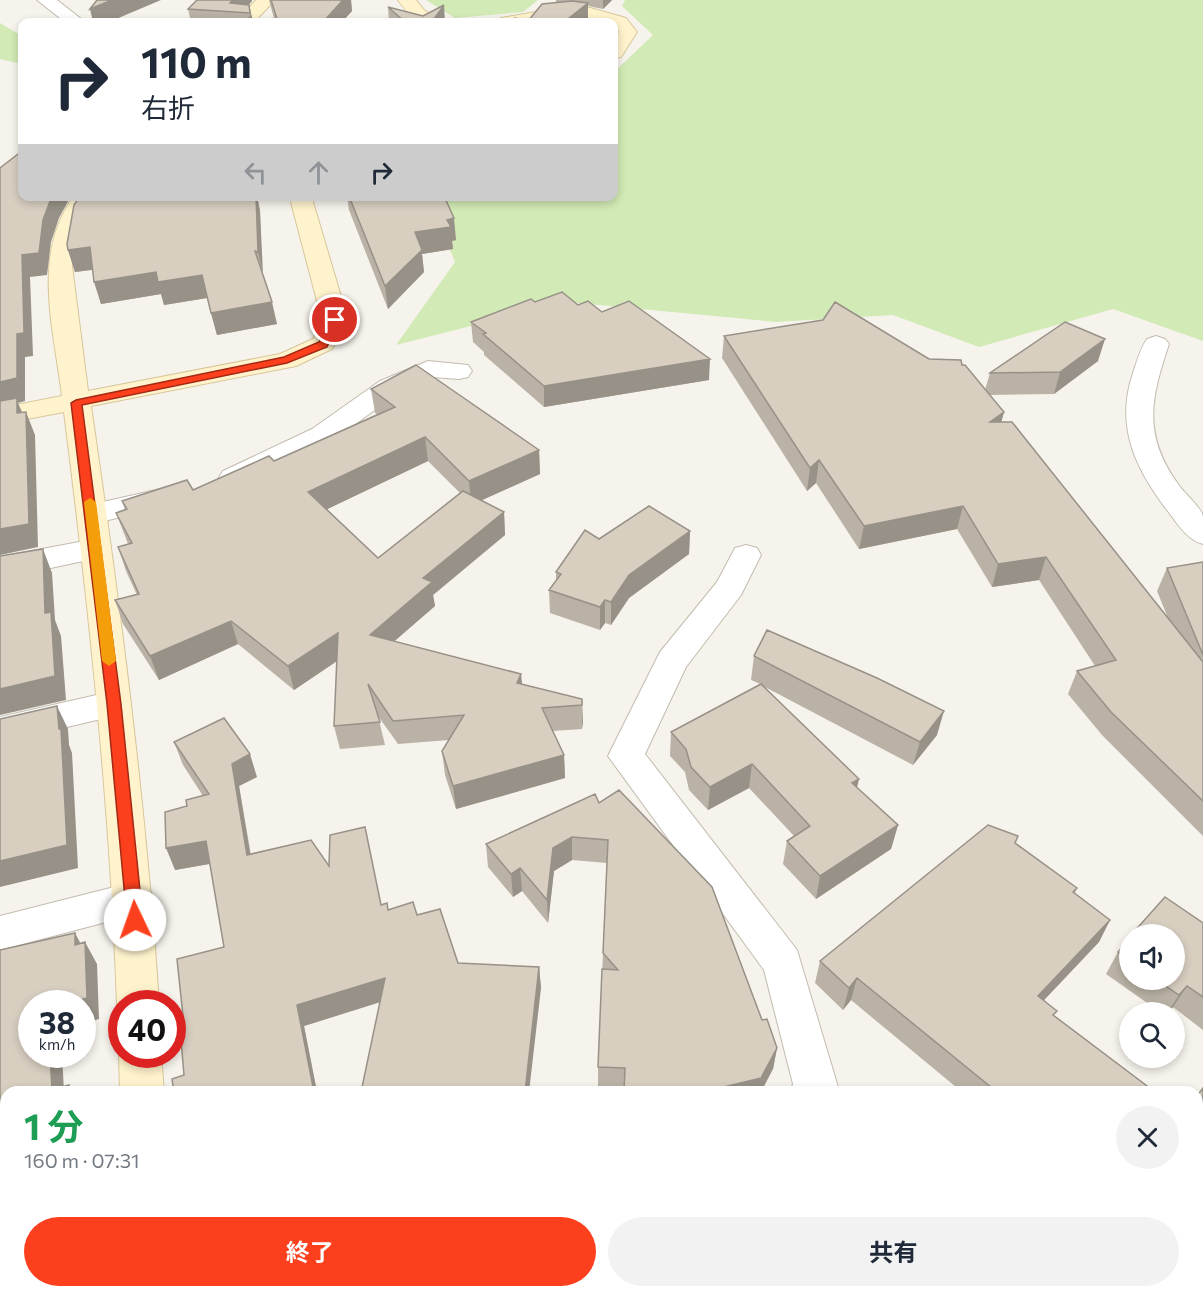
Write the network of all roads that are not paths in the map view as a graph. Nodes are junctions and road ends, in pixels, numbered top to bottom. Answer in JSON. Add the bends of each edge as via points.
{"nodes":[{"id":1,"x":46,"y":0,"type":"edge"},
{"id":2,"x":266,"y":0,"type":"edge"},
{"id":3,"x":407,"y":0,"type":"edge"},
{"id":4,"x":71,"y":18,"type":"edge"},
{"id":5,"x":249,"y":18,"type":"edge"},
{"id":6,"x":425,"y":18,"type":"edge"},
{"id":7,"x":529,"y":18,"type":"edge"},
{"id":8,"x":613,"y":18,"type":"edge"},
{"id":9,"x":618,"y":21,"type":"edge"},
{"id":10,"x":618,"y":47,"type":"edge"},
{"id":11,"x":82,"y":201,"type":"edge"},
{"id":12,"x":302,"y":201,"type":"edge"},
{"id":13,"x":1156,"y":344,"type":"dead end"},
{"id":14,"x":459,"y":371,"type":"dead end"},
{"id":15,"x":76,"y":403,"type":"junction"},
{"id":16,"x":0,"y":416,"type":"edge"},
{"id":17,"x":92,"y":514,"type":"junction"},
{"id":18,"x":1203,"y":534,"type":"edge"},
{"id":19,"x":95,"y":549,"type":"junction"},
{"id":20,"x":746,"y":555,"type":"dead end"},
{"id":21,"x":0,"y":568,"type":"edge"},
{"id":22,"x":114,"y":704,"type":"junction"},
{"id":23,"x":0,"y":730,"type":"edge"},
{"id":24,"x":134,"y":899,"type":"junction"},
{"id":25,"x":0,"y":933,"type":"edge"},
{"id":26,"x":137,"y":990,"type":"edge"},
{"id":27,"x":141,"y":1068,"type":"edge"},
{"id":28,"x":142,"y":1086,"type":"edge"},
{"id":29,"x":816,"y":1086,"type":"edge"}],
"edges":[{"from":1,"to":4,"type":"street"},
{"from":2,"to":5,"type":"street"},
{"from":3,"to":6,"type":"street"},
{"from":7,"to":8,"type":"street","via":[[584,12]]},
{"from":9,"to":10,"type":"street","via":[[628,32]]},
{"from":11,"to":15,"type":"street","via":[[61,240],[60,279]]},
{"from":12,"to":15,"type":"street","via":[[335,320],[323,344],[287,360]]},
{"from":13,"to":18,"type":"street","via":[[1141,388],[1138,412],[1144,452],[1178,506]]},
{"from":14,"to":17,"type":"street","via":[[428,369],[389,387],[322,435],[246,472],[202,488]]},
{"from":15,"to":16,"type":"street"},
{"from":15,"to":17,"type":"street"},
{"from":17,"to":19,"type":"street"},
{"from":19,"to":21,"type":"street"},
{"from":19,"to":22,"type":"street"},
{"from":20,"to":29,"type":"street","via":[[730,587],[672,661],[626,756],[783,963]]},
{"from":22,"to":23,"type":"street"},
{"from":22,"to":24,"type":"street"},
{"from":24,"to":25,"type":"street"},
{"from":24,"to":26,"type":"street"},
{"from":27,"to":28,"type":"street"}]}
